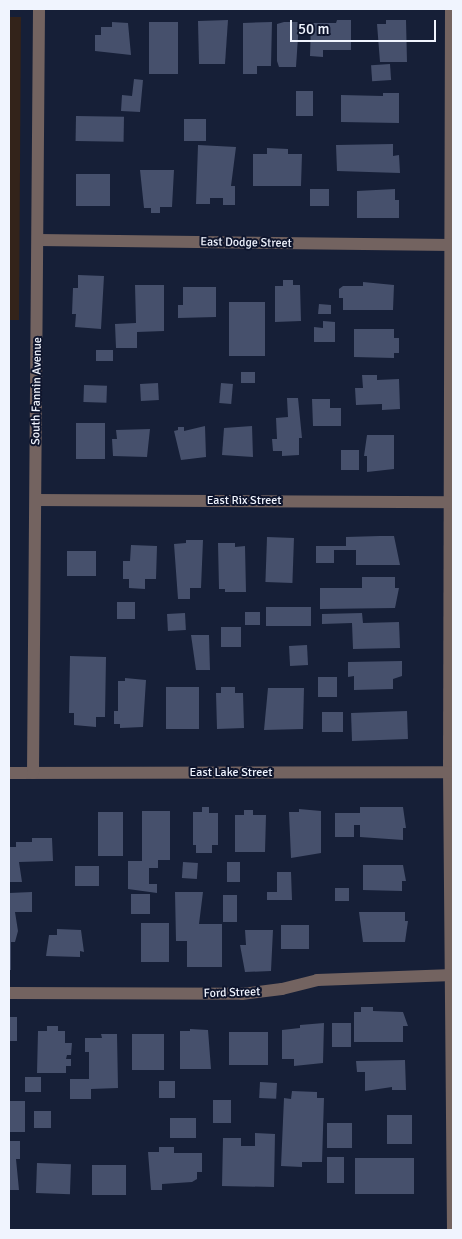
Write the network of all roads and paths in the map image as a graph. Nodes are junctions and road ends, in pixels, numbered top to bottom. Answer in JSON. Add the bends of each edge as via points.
{"nodes":[{"id":1,"x":39,"y":9,"type":"edge"},
{"id":2,"x":452,"y":9,"type":"edge"},
{"id":3,"x":452,"y":160,"type":"edge"},
{"id":4,"x":39,"y":240,"type":"junction"},
{"id":5,"x":452,"y":245,"type":"junction"},
{"id":6,"x":453,"y":462,"type":"edge"},
{"id":7,"x":36,"y":500,"type":"junction"},
{"id":8,"x":452,"y":502,"type":"edge"},
{"id":9,"x":451,"y":772,"type":"edge"},
{"id":10,"x":9,"y":773,"type":"edge"},
{"id":11,"x":33,"y":773,"type":"junction"},
{"id":12,"x":453,"y":976,"type":"edge"},
{"id":13,"x":9,"y":994,"type":"edge"},
{"id":14,"x":453,"y":1230,"type":"edge"}],
"edges":[{"from":1,"to":4,"type":"street","name":"South Fannin Avenue"},
{"from":2,"to":3,"type":"street"},
{"from":3,"to":5,"type":"street"},
{"from":4,"to":5,"type":"street","name":"East Dodge Street"},
{"from":4,"to":7,"type":"street","name":"South Fannin Avenue"},
{"from":5,"to":6,"type":"street"},
{"from":6,"to":8,"type":"street"},
{"from":7,"to":8,"type":"street","name":"East Rix Street"},
{"from":7,"to":11,"type":"street","name":"South Fannin Avenue"},
{"from":8,"to":9,"type":"street"},
{"from":9,"to":11,"type":"street","name":"East Lake Street"},
{"from":9,"to":12,"type":"street"},
{"from":10,"to":11,"type":"street","name":"East Lake Street"},
{"from":12,"to":13,"type":"street","name":"Ford Street","via":[[341,978],[242,994]]},
{"from":12,"to":14,"type":"street"}]}
